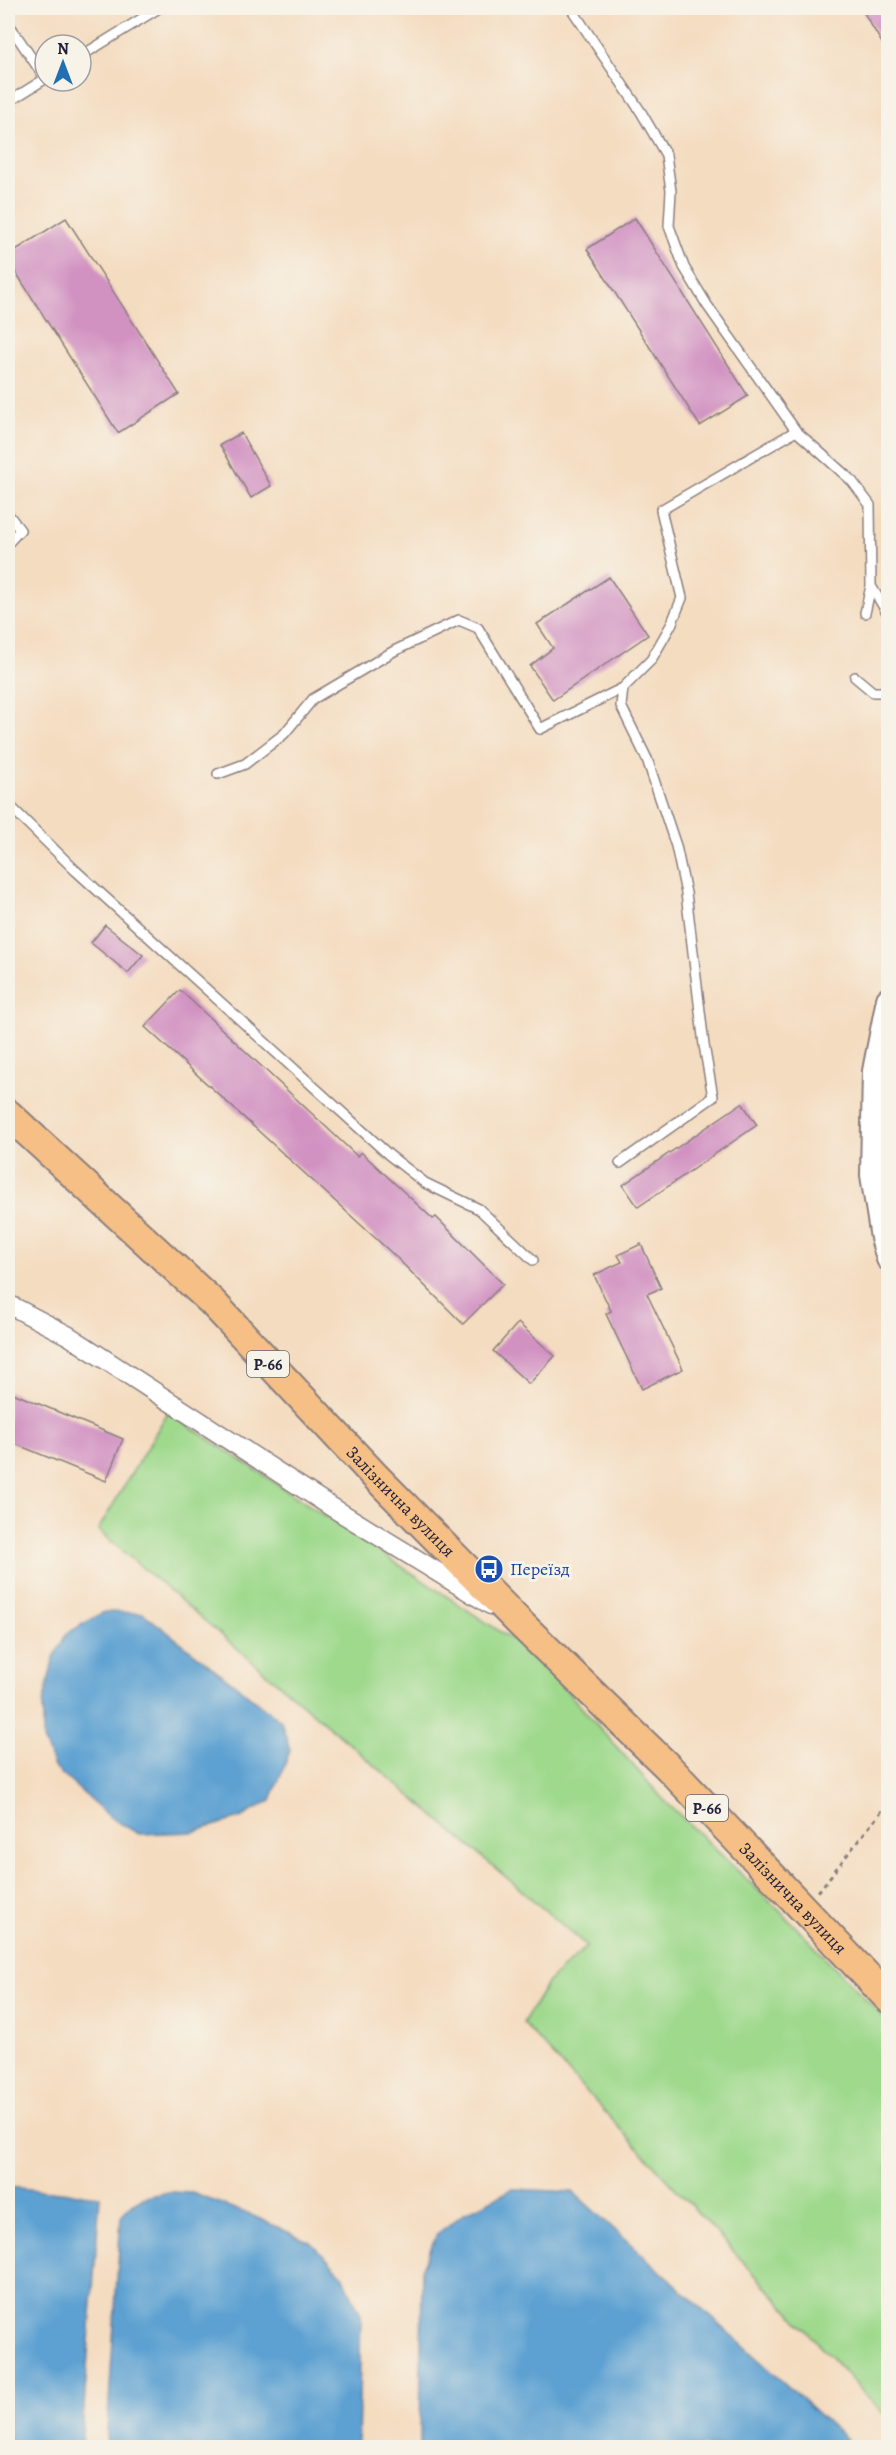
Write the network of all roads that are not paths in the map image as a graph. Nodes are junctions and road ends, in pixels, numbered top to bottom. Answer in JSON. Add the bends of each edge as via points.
{"nodes":[{"id":1,"x":159,"y":8,"type":"edge"},
{"id":2,"x":571,"y":8,"type":"edge"},
{"id":3,"x":8,"y":23,"type":"edge"},
{"id":4,"x":93,"y":49,"type":"edge"},
{"id":5,"x":33,"y":61,"type":"edge"},
{"id":6,"x":33,"y":86,"type":"edge"},
{"id":7,"x":8,"y":102,"type":"edge"},
{"id":8,"x":796,"y":431,"type":"junction"},
{"id":9,"x":8,"y":513,"type":"edge"},
{"id":10,"x":8,"y":543,"type":"edge"},
{"id":11,"x":871,"y":586,"type":"junction"},
{"id":12,"x":865,"y":613,"type":"dead end"},
{"id":13,"x":888,"y":615,"type":"edge"},
{"id":14,"x":855,"y":677,"type":"dead end"},
{"id":15,"x":623,"y":688,"type":"junction"},
{"id":16,"x":888,"y":692,"type":"edge"},
{"id":17,"x":218,"y":774,"type":"dead end"},
{"id":18,"x":8,"y":804,"type":"edge"},
{"id":19,"x":888,"y":999,"type":"edge"},
{"id":20,"x":8,"y":1114,"type":"edge"},
{"id":21,"x":620,"y":1163,"type":"dead end"},
{"id":22,"x":888,"y":1259,"type":"edge"},
{"id":23,"x":533,"y":1260,"type":"dead end"},
{"id":24,"x":8,"y":1304,"type":"edge"},
{"id":25,"x":520,"y":1624,"type":"junction"},
{"id":26,"x":888,"y":1998,"type":"edge"}],
"edges":[{"from":1,"to":4,"type":"lane"},
{"from":2,"to":8,"type":"lane","via":[[666,154],[671,191],[669,226],[684,267]]},
{"from":3,"to":5,"type":"lane"},
{"from":6,"to":7,"type":"lane"},
{"from":8,"to":11,"type":"lane","via":[[852,481],[870,505]]},
{"from":8,"to":15,"type":"lane","via":[[661,510],[682,598],[651,660]]},
{"from":9,"to":10,"type":"lane","via":[[20,530]]},
{"from":11,"to":12,"type":"lane"},
{"from":11,"to":13,"type":"lane"},
{"from":14,"to":16,"type":"lane","via":[[873,692]]},
{"from":15,"to":17,"type":"lane","via":[[540,729],[478,628],[459,620],[394,651],[314,699],[285,734],[246,764]]},
{"from":15,"to":21,"type":"lane","via":[[621,706],[647,759],[686,893],[713,1096]]},
{"from":18,"to":23,"type":"lane","via":[[75,870],[381,1148],[425,1183],[479,1209]]},
{"from":19,"to":22,"type":"street","via":[[874,1071],[872,1175]]},
{"from":20,"to":25,"type":"main road","name":"Залізнична вулиця","number":"Р-66","via":[[212,1302]]},
{"from":24,"to":25,"type":"street","via":[[69,1336]]},
{"from":25,"to":26,"type":"main road","name":"Залізнична вулиця","number":"Р-66","via":[[669,1768]]}]}
